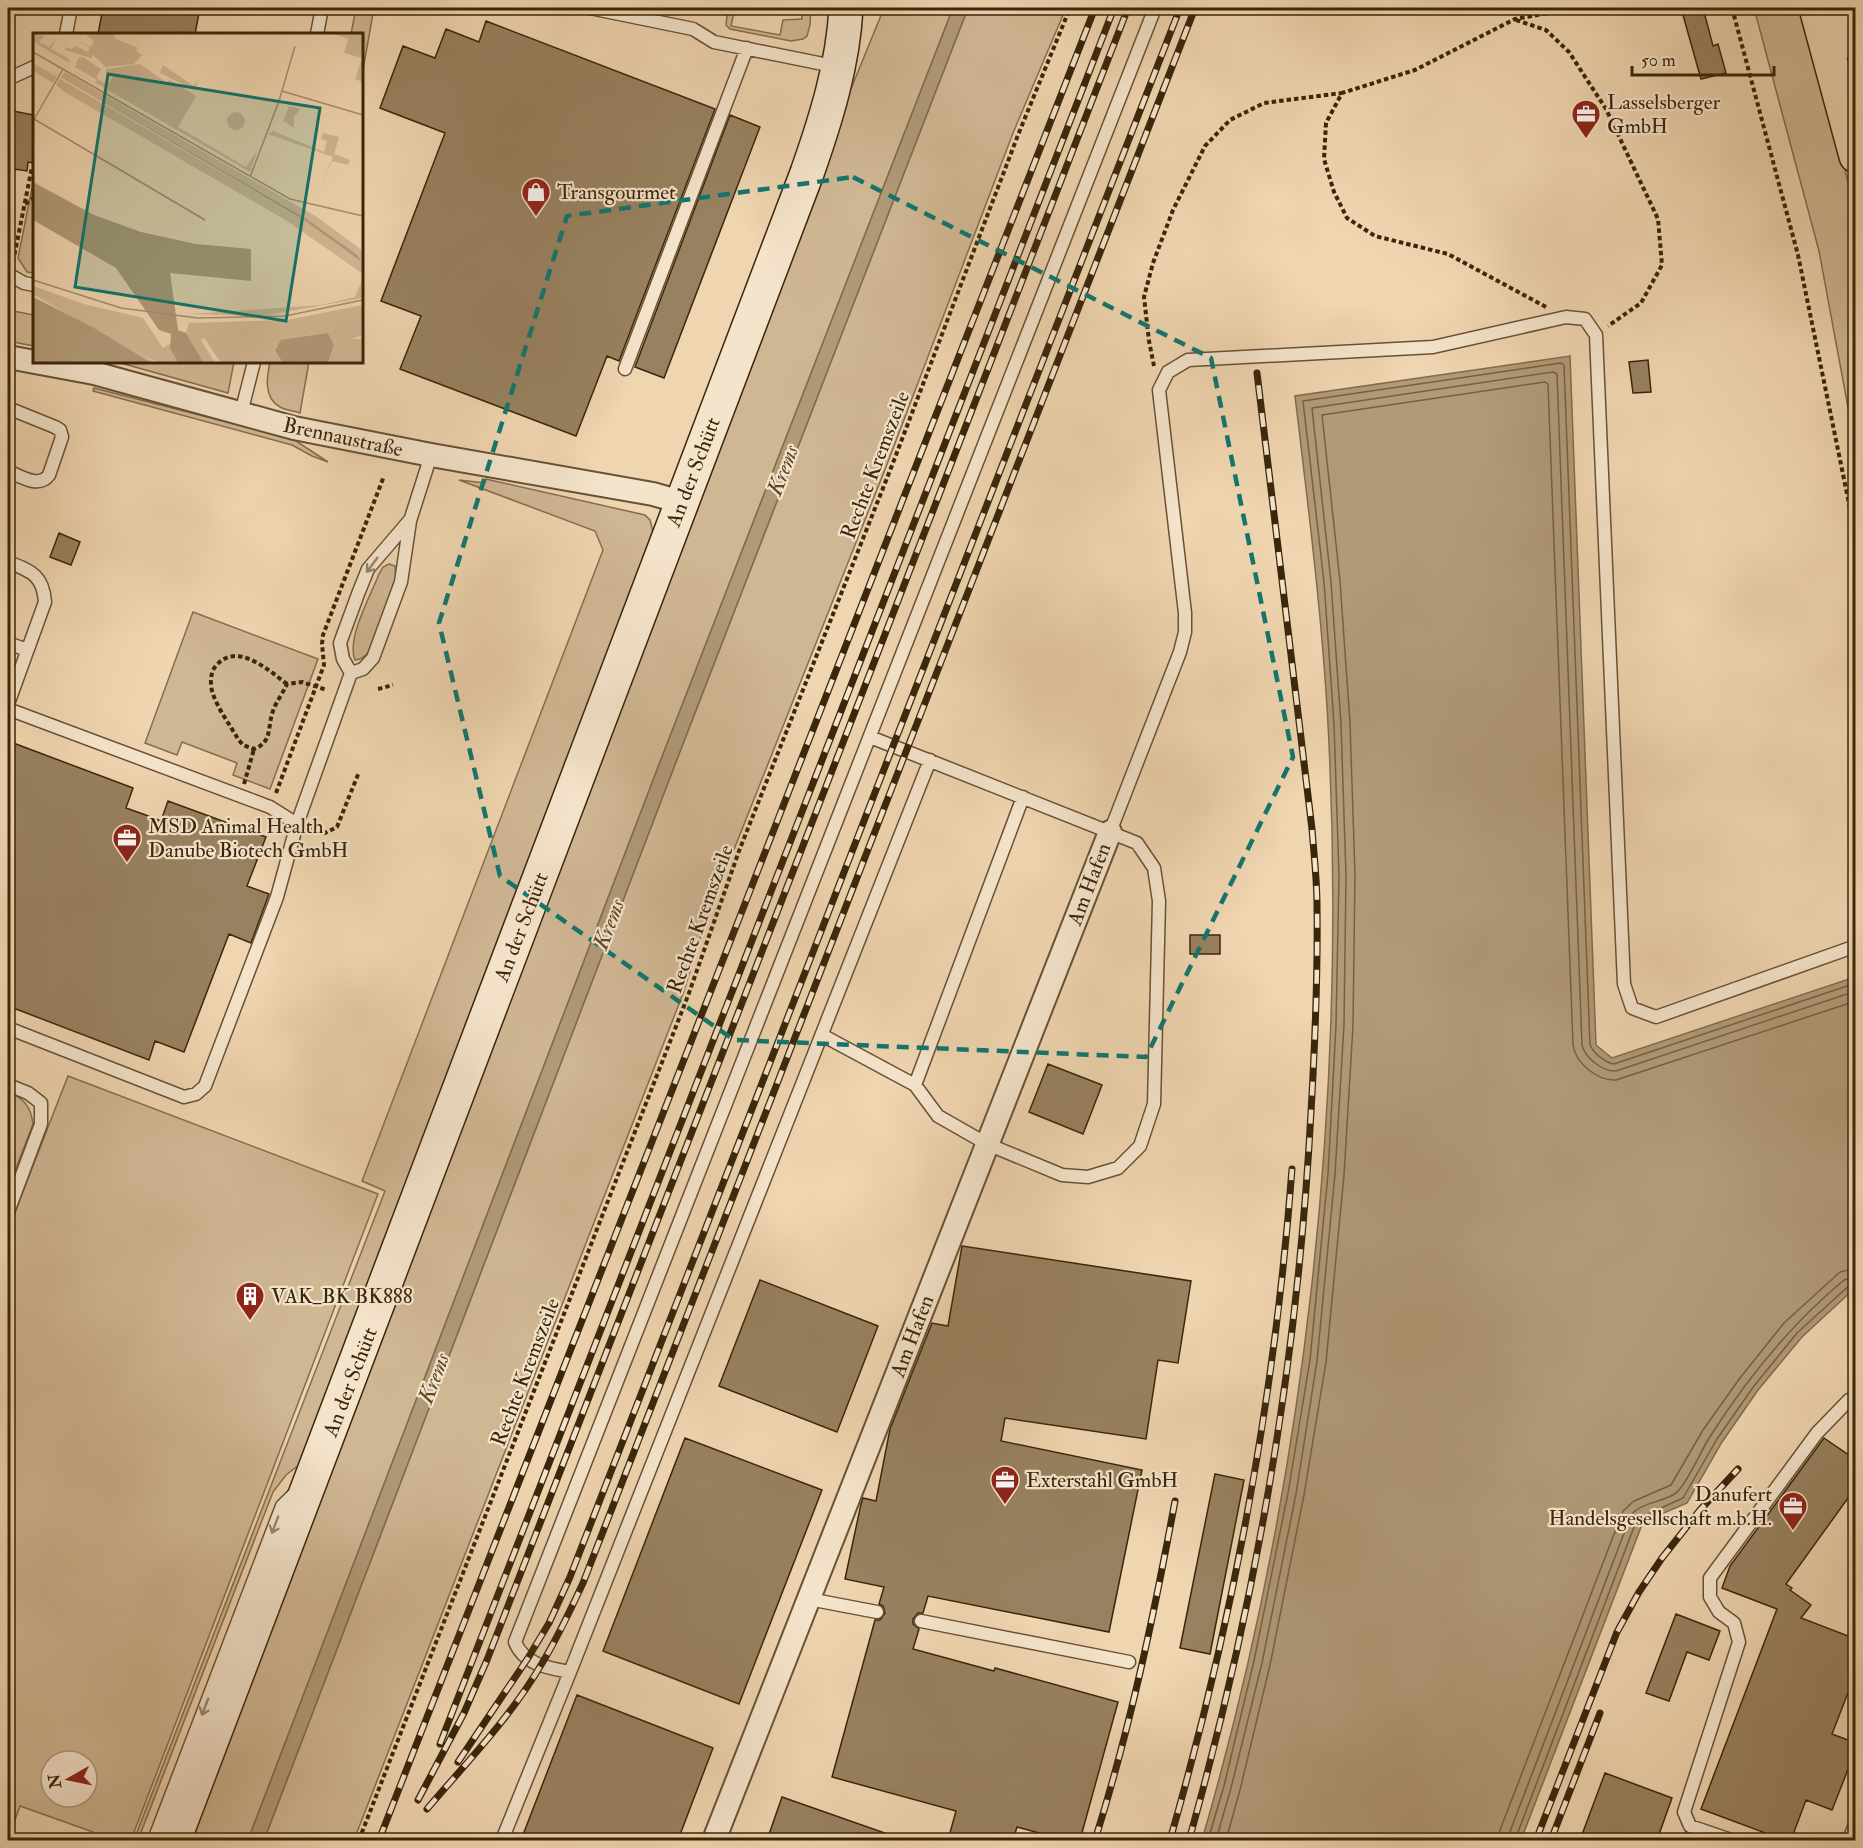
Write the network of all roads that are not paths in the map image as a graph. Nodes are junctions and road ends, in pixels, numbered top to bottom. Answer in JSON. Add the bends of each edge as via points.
{"nodes":[{"id":1,"x":71,"y":8,"type":"edge"},
{"id":2,"x":322,"y":8,"type":"edge"},
{"id":3,"x":590,"y":8,"type":"edge"},
{"id":4,"x":846,"y":8,"type":"edge"},
{"id":5,"x":1155,"y":8,"type":"edge"},
{"id":6,"x":1816,"y":8,"type":"edge"},
{"id":7,"x":1846,"y":8,"type":"edge"},
{"id":8,"x":66,"y":33,"type":"edge"},
{"id":9,"x":317,"y":33,"type":"edge"},
{"id":10,"x":1856,"y":44,"type":"edge"},
{"id":11,"x":747,"y":48,"type":"junction"},
{"id":12,"x":839,"y":67,"type":"junction"},
{"id":13,"x":33,"y":68,"type":"edge"},
{"id":14,"x":8,"y":79,"type":"edge"},
{"id":15,"x":1856,"y":156,"type":"edge"},
{"id":16,"x":9,"y":274,"type":"edge"},
{"id":17,"x":33,"y":285,"type":"edge"},
{"id":18,"x":8,"y":357,"type":"edge"},
{"id":19,"x":33,"y":362,"type":"edge"},
{"id":20,"x":40,"y":363,"type":"edge"},
{"id":21,"x":254,"y":363,"type":"edge"},
{"id":22,"x":625,"y":369,"type":"dead end"},
{"id":23,"x":8,"y":408,"type":"edge"},
{"id":24,"x":241,"y":413,"type":"junction"},
{"id":25,"x":431,"y":455,"type":"junction"},
{"id":26,"x":8,"y":471,"type":"edge"},
{"id":27,"x":681,"y":502,"type":"junction"},
{"id":28,"x":410,"y":520,"type":"junction"},
{"id":29,"x":8,"y":562,"type":"edge"},
{"id":30,"x":8,"y":643,"type":"edge"},
{"id":31,"x":27,"y":650,"type":"junction"},
{"id":32,"x":351,"y":673,"type":"junction"},
{"id":33,"x":8,"y":704,"type":"edge"},
{"id":34,"x":8,"y":709,"type":"edge"},
{"id":35,"x":870,"y":737,"type":"junction"},
{"id":36,"x":930,"y":760,"type":"junction"},
{"id":37,"x":1023,"y":797,"type":"junction"},
{"id":38,"x":297,"y":824,"type":"junction"},
{"id":39,"x":1110,"y":832,"type":"junction"},
{"id":40,"x":1856,"y":946,"type":"edge"},
{"id":41,"x":8,"y":1028,"type":"edge"},
{"id":42,"x":822,"y":1035,"type":"junction"},
{"id":43,"x":8,"y":1085,"type":"edge"},
{"id":44,"x":915,"y":1085,"type":"junction"},
{"id":45,"x":987,"y":1144,"type":"junction"},
{"id":46,"x":8,"y":1212,"type":"edge"},
{"id":47,"x":1856,"y":1397,"type":"edge"},
{"id":48,"x":312,"y":1484,"type":"junction"},
{"id":49,"x":809,"y":1599,"type":"junction"},
{"id":50,"x":877,"y":1612,"type":"dead end"},
{"id":51,"x":921,"y":1621,"type":"dead end"},
{"id":52,"x":1129,"y":1662,"type":"dead end"},
{"id":53,"x":570,"y":1672,"type":"junction"},
{"id":54,"x":1856,"y":1822,"type":"edge"},
{"id":55,"x":1712,"y":1837,"type":"edge"},
{"id":56,"x":154,"y":1840,"type":"edge"},
{"id":57,"x":174,"y":1840,"type":"edge"},
{"id":58,"x":502,"y":1840,"type":"edge"},
{"id":59,"x":714,"y":1840,"type":"edge"},
{"id":60,"x":1731,"y":1840,"type":"edge"},
{"id":61,"x":1849,"y":1840,"type":"edge"}],
"edges":[{"from":1,"to":8,"type":"lane"},
{"from":2,"to":9,"type":"lane"},
{"from":3,"to":11,"type":"lane","via":[[693,29],[714,42]]},
{"from":4,"to":12,"type":"street","name":"An der Schütt"},
{"from":5,"to":35,"type":"lane"},
{"from":6,"to":15,"type":"highway"},
{"from":7,"to":10,"type":"highway"},
{"from":11,"to":12,"type":"lane"},
{"from":11,"to":22,"type":"lane"},
{"from":12,"to":27,"type":"street","name":"An der Schütt","via":[[820,138]]},
{"from":13,"to":14,"type":"lane"},
{"from":16,"to":17,"type":"lane"},
{"from":18,"to":19,"type":"street","name":"Brennaustraße"},
{"from":20,"to":24,"type":"street","name":"Brennaustraße","via":[[94,373]]},
{"from":21,"to":24,"type":"lane"},
{"from":23,"to":26,"type":"lane","via":[[55,427],[62,436],[45,480],[33,481]]},
{"from":24,"to":25,"type":"street","name":"Brennaustraße","via":[[294,428]]},
{"from":25,"to":27,"type":"street","name":"Brennaustraße"},
{"from":25,"to":28,"type":"lane"},
{"from":27,"to":48,"type":"street","name":"An der Schütt"},
{"from":28,"to":32,"type":"lane","via":[[401,582],[373,657],[363,669]]},
{"from":28,"to":32,"type":"lane","one_way":true,"via":[[368,569],[340,643]]},
{"from":29,"to":31,"type":"lane","via":[[27,569],[44,588],[45,602]]},
{"from":30,"to":31,"type":"lane"},
{"from":31,"to":33,"type":"lane"},
{"from":32,"to":38,"type":"lane"},
{"from":34,"to":38,"type":"lane","via":[[270,807]]},
{"from":35,"to":36,"type":"lane"},
{"from":35,"to":53,"type":"lane","via":[[515,1642],[519,1652],[541,1667]]},
{"from":36,"to":37,"type":"lane"},
{"from":36,"to":42,"type":"lane"},
{"from":37,"to":39,"type":"lane"},
{"from":37,"to":44,"type":"lane"},
{"from":38,"to":41,"type":"lane","via":[[277,897],[205,1086],[196,1094],[184,1097]]},
{"from":39,"to":40,"type":"lane","via":[[1185,633],[1159,390],[1168,372],[1188,360],[1433,347],[1566,317],[1585,319],[1596,336],[1624,984],[1632,1008],[1656,1017]]},
{"from":39,"to":45,"type":"street","name":"Am Hafen"},
{"from":39,"to":45,"type":"lane","via":[[1137,843],[1154,868],[1159,901],[1154,1104],[1140,1146],[1118,1168],[1088,1177],[1062,1174]]},
{"from":42,"to":44,"type":"lane"},
{"from":42,"to":53,"type":"lane"},
{"from":43,"to":46,"type":"lane","via":[[41,1103],[41,1124]]},
{"from":44,"to":45,"type":"lane","via":[[938,1116]]},
{"from":45,"to":49,"type":"street","name":"Am Hafen"},
{"from":47,"to":55,"type":"lane","via":[[1817,1433],[1710,1578],[1710,1597],[1719,1612],[1734,1623],[1739,1642],[1684,1812],[1690,1826]]},
{"from":48,"to":56,"type":"lane","one_way":true,"via":[[295,1492],[282,1506]]},
{"from":48,"to":57,"type":"street","name":"An der Schütt"},
{"from":49,"to":50,"type":"lane"},
{"from":49,"to":59,"type":"street","name":"Am Hafen"},
{"from":51,"to":52,"type":"lane"},
{"from":53,"to":58,"type":"lane"},
{"from":54,"to":61,"type":"lane"},
{"from":55,"to":60,"type":"lane"}]}
